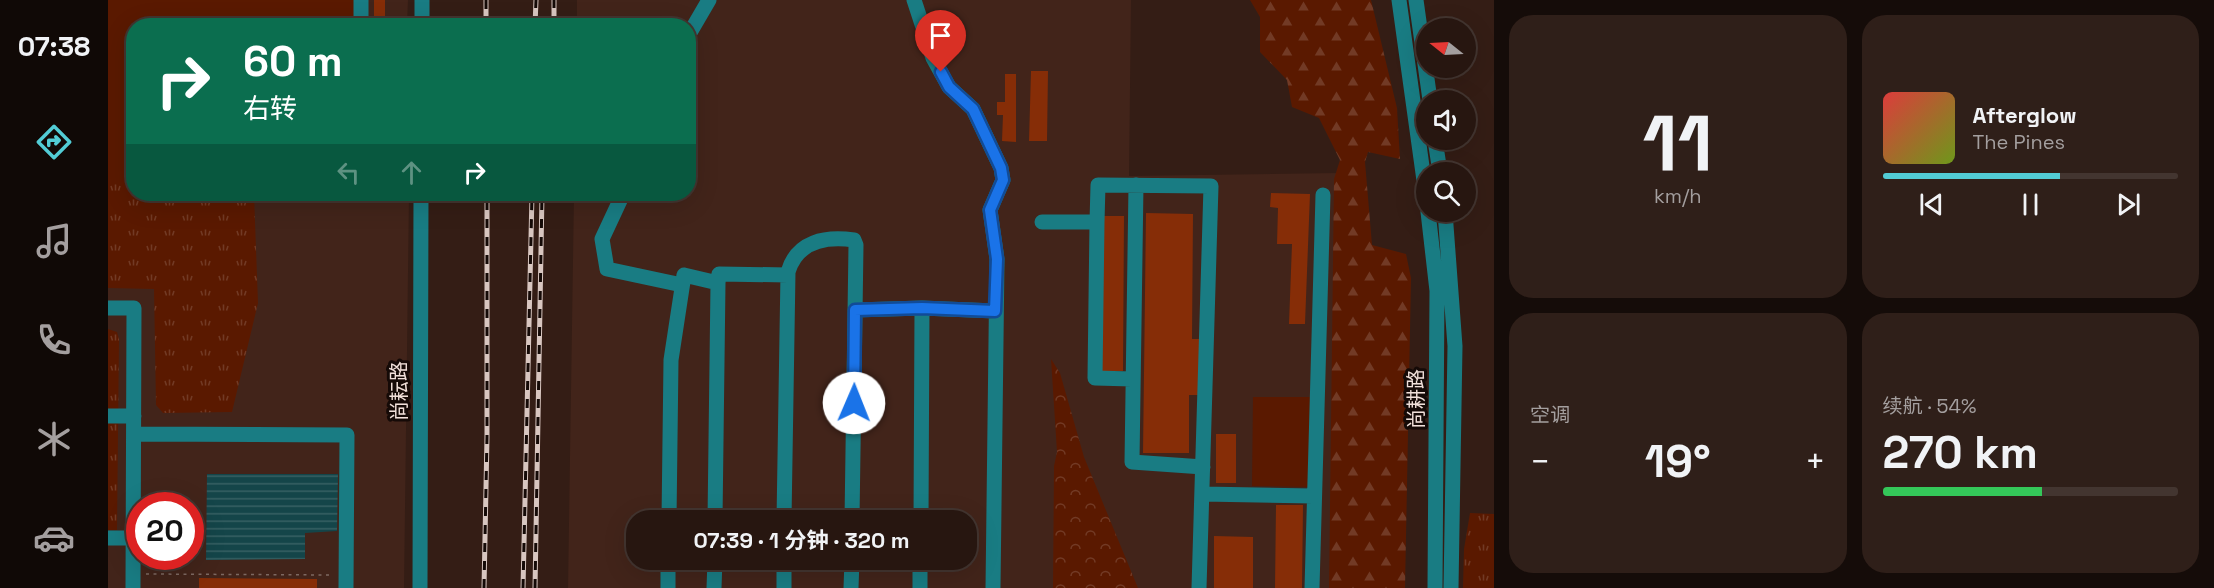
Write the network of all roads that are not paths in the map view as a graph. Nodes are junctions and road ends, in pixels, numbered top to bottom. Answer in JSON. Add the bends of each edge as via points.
{"nodes":[{"id":1,"x":361,"y":0,"type":"edge"},
{"id":2,"x":422,"y":0,"type":"edge"},
{"id":3,"x":709,"y":0,"type":"edge"},
{"id":4,"x":914,"y":0,"type":"edge"},
{"id":5,"x":1399,"y":0,"type":"edge"},
{"id":6,"x":1416,"y":0,"type":"edge"},
{"id":7,"x":361,"y":18,"type":"edge"},
{"id":8,"x":422,"y":18,"type":"edge"},
{"id":9,"x":696,"y":22,"type":"edge"},
{"id":10,"x":1429,"y":90,"type":"edge"},
{"id":11,"x":1421,"y":162,"type":"edge"},
{"id":12,"x":1136,"y":185,"type":"junction"},
{"id":13,"x":1323,"y":195,"type":"dead end"},
{"id":14,"x":421,"y":201,"type":"edge"},
{"id":15,"x":620,"y":201,"type":"edge"},
{"id":16,"x":1042,"y":222,"type":"dead end"},
{"id":17,"x":1097,"y":222,"type":"junction"},
{"id":18,"x":1429,"y":222,"type":"edge"},
{"id":19,"x":1446,"y":222,"type":"edge"},
{"id":20,"x":788,"y":275,"type":"junction"},
{"id":21,"x":718,"y":283,"type":"junction"},
{"id":22,"x":682,"y":285,"type":"junction"},
{"id":23,"x":108,"y":308,"type":"edge"},
{"id":24,"x":922,"y":308,"type":"junction"},
{"id":25,"x":855,"y":310,"type":"junction"},
{"id":26,"x":995,"y":311,"type":"junction"},
{"id":27,"x":1132,"y":379,"type":"junction"},
{"id":28,"x":108,"y":416,"type":"edge"},
{"id":29,"x":134,"y":416,"type":"junction"},
{"id":30,"x":134,"y":434,"type":"junction"},
{"id":31,"x":1203,"y":466,"type":"junction"},
{"id":32,"x":133,"y":492,"type":"edge"},
{"id":33,"x":1202,"y":494,"type":"junction"},
{"id":34,"x":1313,"y":496,"type":"junction"},
{"id":35,"x":669,"y":510,"type":"edge"},
{"id":36,"x":715,"y":510,"type":"edge"},
{"id":37,"x":784,"y":510,"type":"edge"},
{"id":38,"x":852,"y":510,"type":"edge"},
{"id":39,"x":921,"y":510,"type":"edge"},
{"id":40,"x":108,"y":538,"type":"edge"},
{"id":41,"x":126,"y":538,"type":"edge"},
{"id":42,"x":668,"y":570,"type":"edge"},
{"id":43,"x":715,"y":570,"type":"edge"},
{"id":44,"x":784,"y":570,"type":"edge"},
{"id":45,"x":852,"y":570,"type":"edge"},
{"id":46,"x":921,"y":570,"type":"edge"},
{"id":47,"x":346,"y":582,"type":"edge"},
{"id":48,"x":420,"y":588,"type":"edge"},
{"id":49,"x":668,"y":588,"type":"edge"},
{"id":50,"x":714,"y":588,"type":"edge"},
{"id":51,"x":783,"y":588,"type":"edge"},
{"id":52,"x":851,"y":588,"type":"edge"},
{"id":53,"x":920,"y":588,"type":"edge"},
{"id":54,"x":993,"y":588,"type":"edge"},
{"id":55,"x":1199,"y":588,"type":"edge"},
{"id":56,"x":1312,"y":588,"type":"edge"},
{"id":57,"x":1435,"y":588,"type":"edge"},
{"id":58,"x":1451,"y":588,"type":"edge"}],
"edges":[{"from":1,"to":7,"type":"street"},
{"from":2,"to":8,"type":"street"},
{"from":3,"to":9,"type":"street"},
{"from":4,"to":26,"type":"street","via":[[933,58],[949,87],[973,109],[1001,168],[1003,180],[990,210],[997,259]]},
{"from":5,"to":11,"type":"street"},
{"from":6,"to":10,"type":"street"},
{"from":12,"to":17,"type":"street","via":[[1098,184]]},
{"from":12,"to":27,"type":"street"},
{"from":12,"to":31,"type":"street","via":[[1211,186]]},
{"from":13,"to":34,"type":"street"},
{"from":14,"to":48,"type":"street","name":"尚耘路"},
{"from":15,"to":22,"type":"street","via":[[602,239],[607,269]]},
{"from":16,"to":17,"type":"street"},
{"from":17,"to":27,"type":"street","via":[[1095,378]]},
{"from":18,"to":57,"type":"street","name":"尚耕路","via":[[1437,291]]},
{"from":19,"to":58,"type":"street","name":"尚耕路","via":[[1455,346]]},
{"from":20,"to":21,"type":"street","via":[[719,274]]},
{"from":20,"to":25,"type":"street","via":[[793,256],[803,247],[829,240],[854,240]]},
{"from":20,"to":37,"type":"street"},
{"from":21,"to":22,"type":"street","via":[[684,275]]},
{"from":21,"to":36,"type":"street"},
{"from":22,"to":35,"type":"street","via":[[671,360]]},
{"from":23,"to":29,"type":"street","via":[[134,308]]},
{"from":24,"to":25,"type":"street"},
{"from":24,"to":26,"type":"street"},
{"from":24,"to":39,"type":"street"},
{"from":25,"to":38,"type":"street"},
{"from":26,"to":54,"type":"street"},
{"from":27,"to":31,"type":"street","via":[[1132,462]]},
{"from":28,"to":29,"type":"street"},
{"from":29,"to":30,"type":"street"},
{"from":30,"to":32,"type":"street"},
{"from":30,"to":47,"type":"street","via":[[347,435]]},
{"from":31,"to":33,"type":"street"},
{"from":33,"to":34,"type":"street"},
{"from":33,"to":55,"type":"street"},
{"from":34,"to":56,"type":"street"},
{"from":40,"to":41,"type":"street"},
{"from":42,"to":49,"type":"street"},
{"from":43,"to":50,"type":"street"},
{"from":44,"to":51,"type":"street"},
{"from":45,"to":52,"type":"street"},
{"from":46,"to":53,"type":"street"}]}
